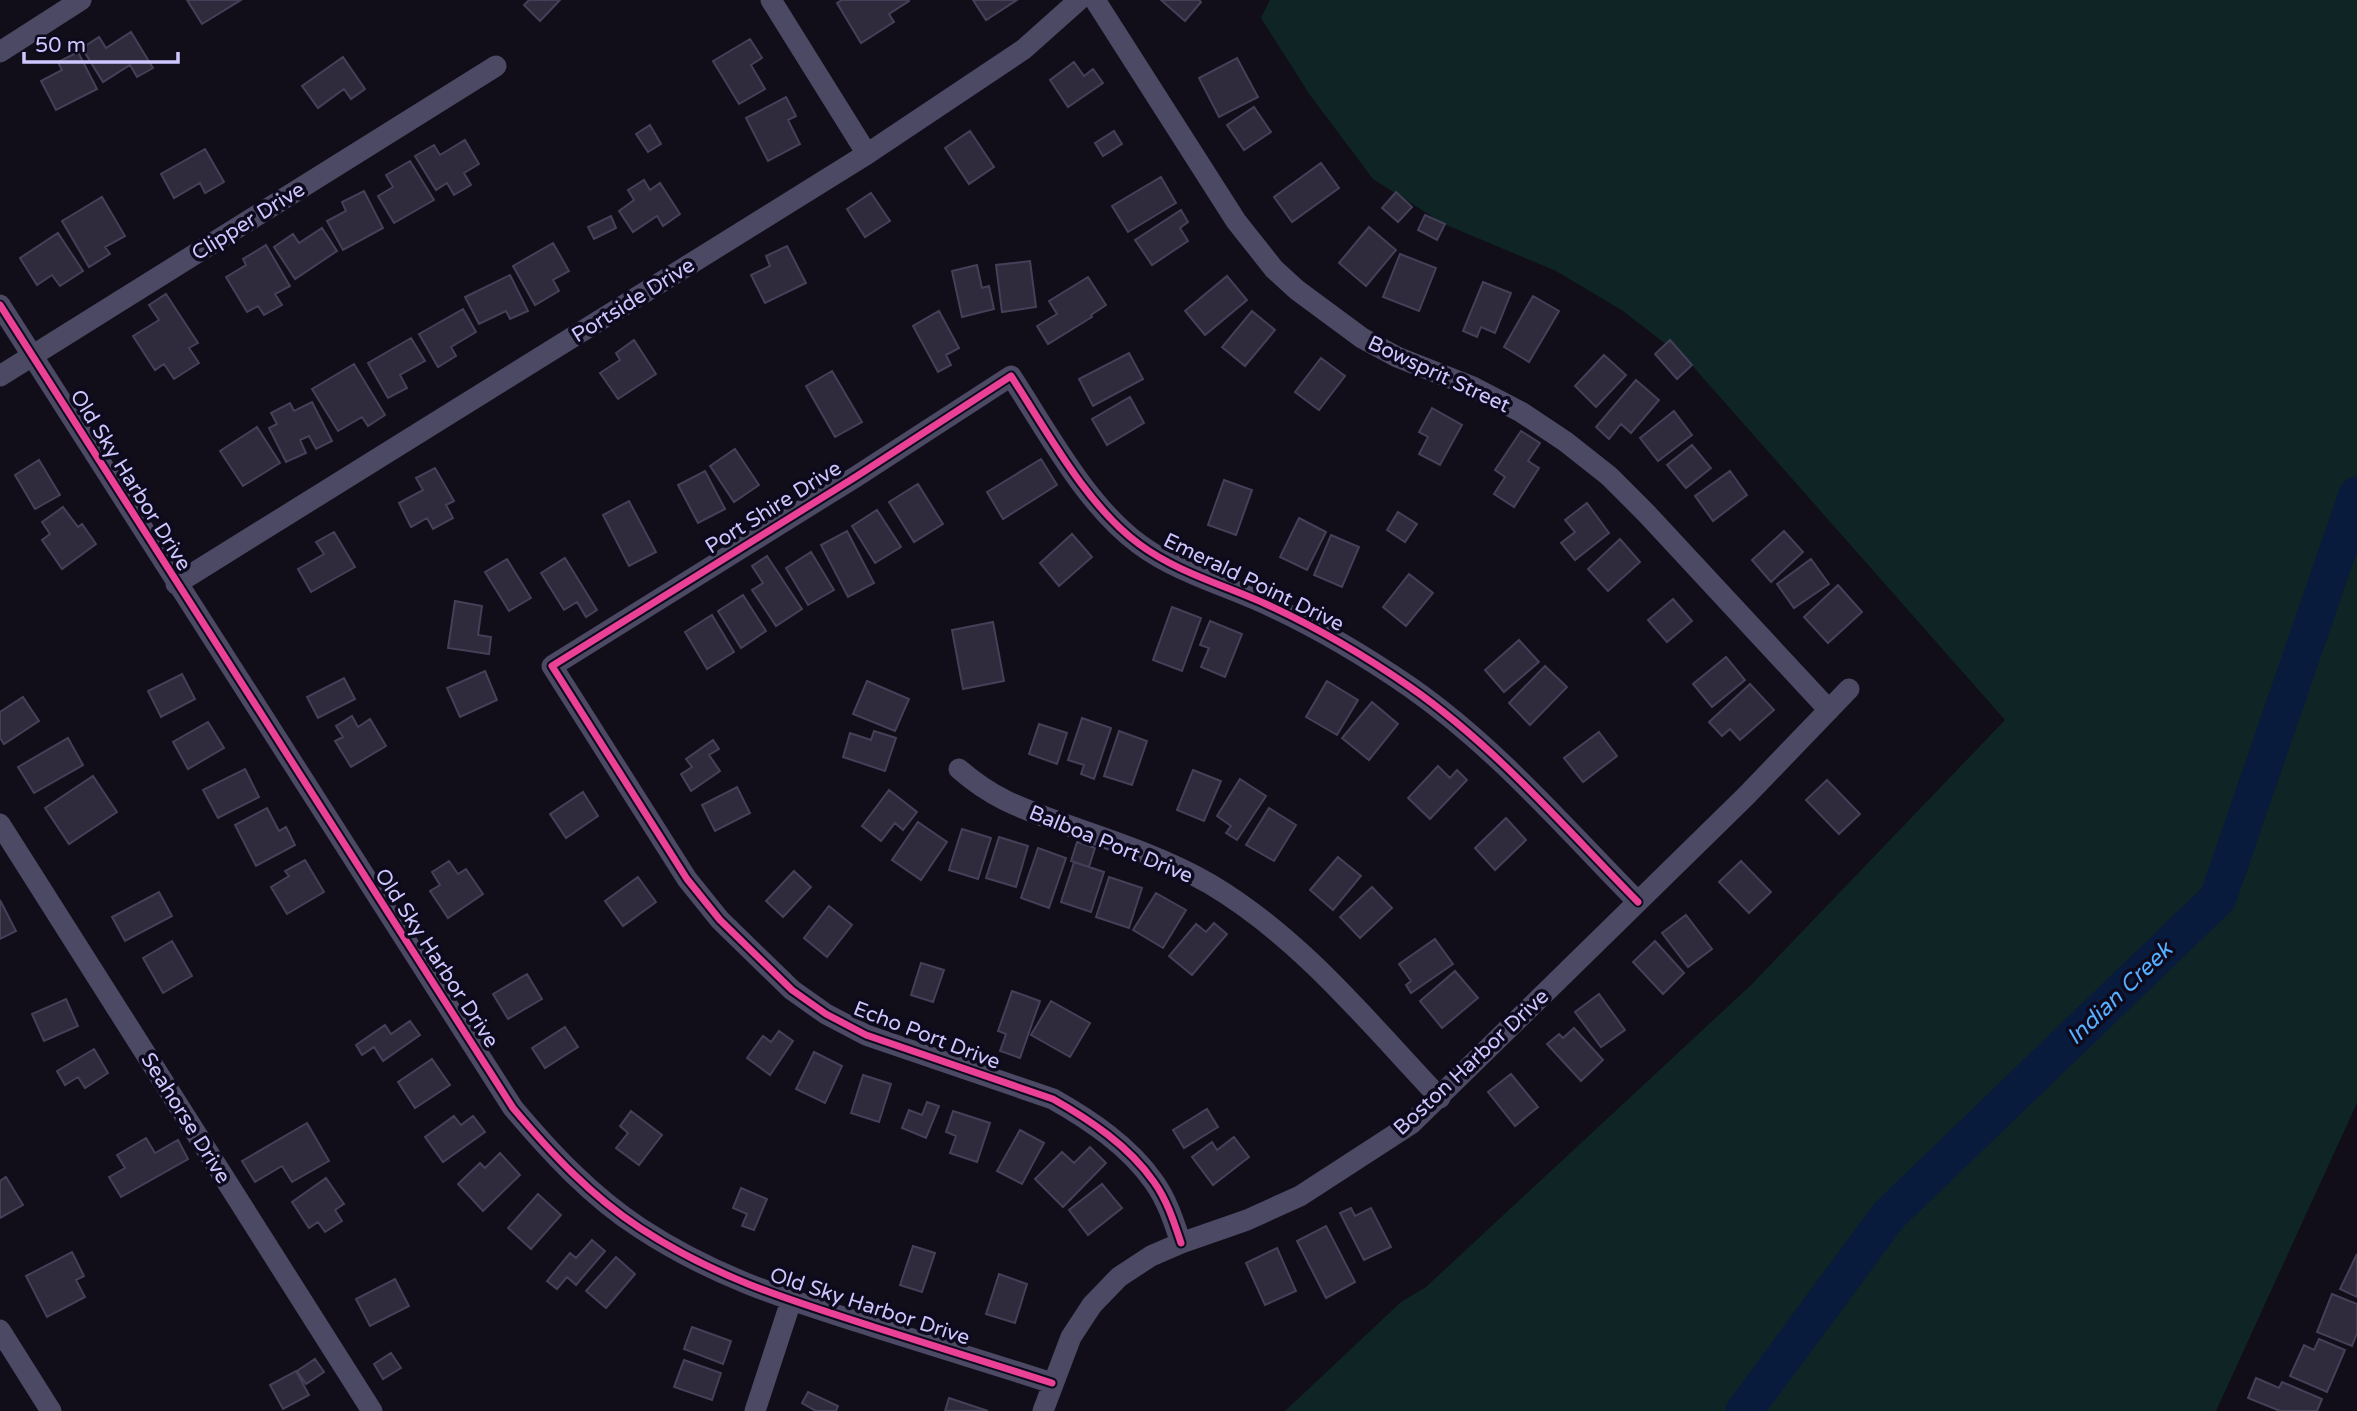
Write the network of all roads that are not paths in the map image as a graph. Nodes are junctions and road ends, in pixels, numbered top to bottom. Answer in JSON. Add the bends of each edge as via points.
{"nodes":[{"id":1,"x":81,"y":0,"type":"edge"},
{"id":2,"x":771,"y":0,"type":"edge"},
{"id":3,"x":1079,"y":0,"type":"edge"},
{"id":4,"x":1095,"y":0,"type":"edge"},
{"id":5,"x":0,"y":52,"type":"edge"},
{"id":6,"x":496,"y":66,"type":"dead end"},
{"id":7,"x":867,"y":154,"type":"junction"},
{"id":8,"x":0,"y":305,"type":"edge"},
{"id":9,"x":32,"y":356,"type":"junction"},
{"id":10,"x":0,"y":376,"type":"edge"},
{"id":11,"x":1011,"y":376,"type":"joint"},
{"id":12,"x":176,"y":584,"type":"junction"},
{"id":13,"x":552,"y":666,"type":"joint"},
{"id":14,"x":1849,"y":689,"type":"dead end"},
{"id":15,"x":1829,"y":710,"type":"junction"},
{"id":16,"x":959,"y":769,"type":"dead end"},
{"id":17,"x":0,"y":824,"type":"edge"},
{"id":18,"x":1638,"y":902,"type":"junction"},
{"id":19,"x":1440,"y":1098,"type":"junction"},
{"id":20,"x":1181,"y":1242,"type":"junction"},
{"id":21,"x":791,"y":1301,"type":"junction"},
{"id":22,"x":0,"y":1330,"type":"edge"},
{"id":23,"x":1052,"y":1383,"type":"junction"},
{"id":24,"x":51,"y":1411,"type":"edge"},
{"id":25,"x":372,"y":1411,"type":"edge"},
{"id":26,"x":755,"y":1411,"type":"edge"},
{"id":27,"x":1043,"y":1411,"type":"edge"}],
"edges":[{"from":1,"to":5,"type":"street"},
{"from":2,"to":7,"type":"street"},
{"from":3,"to":7,"type":"street","name":"Portside Drive","via":[[1024,49]]},
{"from":4,"to":15,"type":"street","name":"Bowsprit Street","via":[[1236,221],[1274,269],[1362,338],[1521,412],[1609,476]]},
{"from":6,"to":9,"type":"street","name":"Clipper Drive"},
{"from":7,"to":12,"type":"street","name":"Portside Drive"},
{"from":8,"to":9,"type":"street","name":"Old Sky Harbor Drive"},
{"from":9,"to":10,"type":"street","name":"Clipper Drive"},
{"from":9,"to":12,"type":"street","name":"Old Sky Harbor Drive"},
{"from":11,"to":13,"type":"street","name":"Port Shire Drive"},
{"from":11,"to":18,"type":"street","name":"Emerald Point Drive","via":[[1085,488],[1138,544],[1182,570],[1267,604],[1342,642],[1412,688],[1539,798]]},
{"from":12,"to":21,"type":"street","name":"Old Sky Harbor Drive","via":[[513,1108],[584,1184],[639,1227],[732,1279]]},
{"from":13,"to":20,"type":"street","name":"Echo Port Drive","via":[[687,878],[720,920],[775,975],[826,1014],[866,1035],[1053,1099],[1076,1112],[1119,1143],[1155,1182]]},
{"from":14,"to":15,"type":"street","name":"Boston Harbor Drive"},
{"from":15,"to":18,"type":"street","name":"Boston Harbor Drive"},
{"from":16,"to":19,"type":"street","name":"Balboa Port Drive","via":[[1006,802],[1160,859],[1256,914],[1299,949]]},
{"from":17,"to":25,"type":"street","name":"Seahorse Drive"},
{"from":18,"to":19,"type":"street","name":"Boston Harbor Drive"},
{"from":19,"to":20,"type":"street","name":"Boston Harbor Drive","via":[[1411,1124],[1300,1196]]},
{"from":20,"to":23,"type":"street","name":"Boston Harbor Drive","via":[[1135,1266],[1105,1290],[1071,1337]]},
{"from":21,"to":23,"type":"street","name":"Old Sky Harbor Drive"},
{"from":21,"to":26,"type":"street"},
{"from":22,"to":24,"type":"street"},
{"from":23,"to":27,"type":"street","name":"Boston Harbor Drive"}]}
